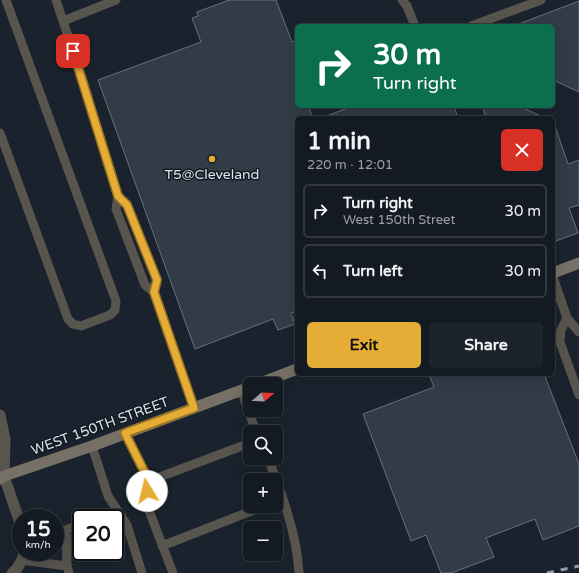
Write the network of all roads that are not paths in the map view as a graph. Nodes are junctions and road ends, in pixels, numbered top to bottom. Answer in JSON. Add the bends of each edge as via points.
{"nodes":[{"id":1,"x":6,"y":0,"type":"edge"},
{"id":2,"x":56,"y":0,"type":"edge"},
{"id":3,"x":116,"y":0,"type":"edge"},
{"id":4,"x":402,"y":0,"type":"edge"},
{"id":5,"x":541,"y":0,"type":"edge"},
{"id":6,"x":63,"y":21,"type":"junction"},
{"id":7,"x":414,"y":24,"type":"edge"},
{"id":8,"x":476,"y":24,"type":"edge"},
{"id":9,"x":0,"y":133,"type":"edge"},
{"id":10,"x":118,"y":196,"type":"junction"},
{"id":11,"x":579,"y":263,"type":"edge"},
{"id":12,"x":555,"y":272,"type":"edge"},
{"id":13,"x":555,"y":283,"type":"edge"},
{"id":14,"x":154,"y":292,"type":"junction"},
{"id":15,"x":567,"y":318,"type":"junction"},
{"id":16,"x":579,"y":332,"type":"edge"},
{"id":17,"x":295,"y":370,"type":"edge"},
{"id":18,"x":276,"y":377,"type":"edge"},
{"id":19,"x":243,"y":390,"type":"edge"},
{"id":20,"x":579,"y":395,"type":"edge"},
{"id":21,"x":194,"y":408,"type":"junction"},
{"id":22,"x":0,"y":416,"type":"edge"},
{"id":23,"x":125,"y":433,"type":"junction"},
{"id":24,"x":243,"y":445,"type":"edge"},
{"id":25,"x":92,"y":446,"type":"junction"},
{"id":26,"x":1,"y":475,"type":"edge"},
{"id":27,"x":149,"y":481,"type":"junction"},
{"id":28,"x":14,"y":509,"type":"edge"},
{"id":29,"x":116,"y":509,"type":"edge"},
{"id":30,"x":283,"y":511,"type":"edge"},
{"id":31,"x":246,"y":513,"type":"edge"},
{"id":32,"x":124,"y":521,"type":"edge"},
{"id":33,"x":72,"y":528,"type":"edge"},
{"id":34,"x":162,"y":546,"type":"junction"},
{"id":35,"x":20,"y":561,"type":"edge"},
{"id":36,"x":39,"y":561,"type":"edge"},
{"id":37,"x":68,"y":570,"type":"edge"},
{"id":38,"x":15,"y":572,"type":"edge"},
{"id":39,"x":142,"y":573,"type":"edge"},
{"id":40,"x":173,"y":573,"type":"edge"},
{"id":41,"x":299,"y":573,"type":"edge"}],
"edges":[{"from":1,"to":9,"type":"lane","via":[[116,301],[115,310],[110,315],[80,326],[73,324],[68,318]]},
{"from":2,"to":6,"type":"lane"},
{"from":3,"to":6,"type":"lane"},
{"from":4,"to":7,"type":"lane"},
{"from":5,"to":8,"type":"lane"},
{"from":6,"to":10,"type":"lane","via":[[84,81]]},
{"from":10,"to":14,"type":"lane","via":[[127,205],[157,280]]},
{"from":10,"to":14,"type":"lane","via":[[116,209],[133,255],[145,286]]},
{"from":11,"to":12,"type":"main road"},
{"from":13,"to":15,"type":"lane"},
{"from":14,"to":21,"type":"lane"},
{"from":15,"to":16,"type":"lane"},
{"from":15,"to":20,"type":"lane","via":[[561,330],[560,342]]},
{"from":17,"to":18,"type":"main road"},
{"from":19,"to":21,"type":"main road","name":"WEST 150TH STREET"},
{"from":21,"to":23,"type":"main road","name":"WEST 150TH STREET"},
{"from":22,"to":26,"type":"street","via":[[6,439]]},
{"from":23,"to":25,"type":"main road","name":"WEST 150TH STREET"},
{"from":23,"to":27,"type":"lane"},
{"from":24,"to":27,"type":"lane"},
{"from":25,"to":26,"type":"main road","name":"WEST 150TH STREET"},
{"from":25,"to":29,"type":"lane","via":[[108,496]]},
{"from":26,"to":28,"type":"street"},
{"from":27,"to":34,"type":"lane","via":[[145,500]]},
{"from":30,"to":41,"type":"lane","via":[[298,554]]},
{"from":31,"to":34,"type":"lane"},
{"from":32,"to":39,"type":"lane"},
{"from":33,"to":37,"type":"lane","via":[[66,530]]},
{"from":34,"to":40,"type":"lane"},
{"from":35,"to":38,"type":"street"},
{"from":36,"to":37,"type":"lane"}]}
